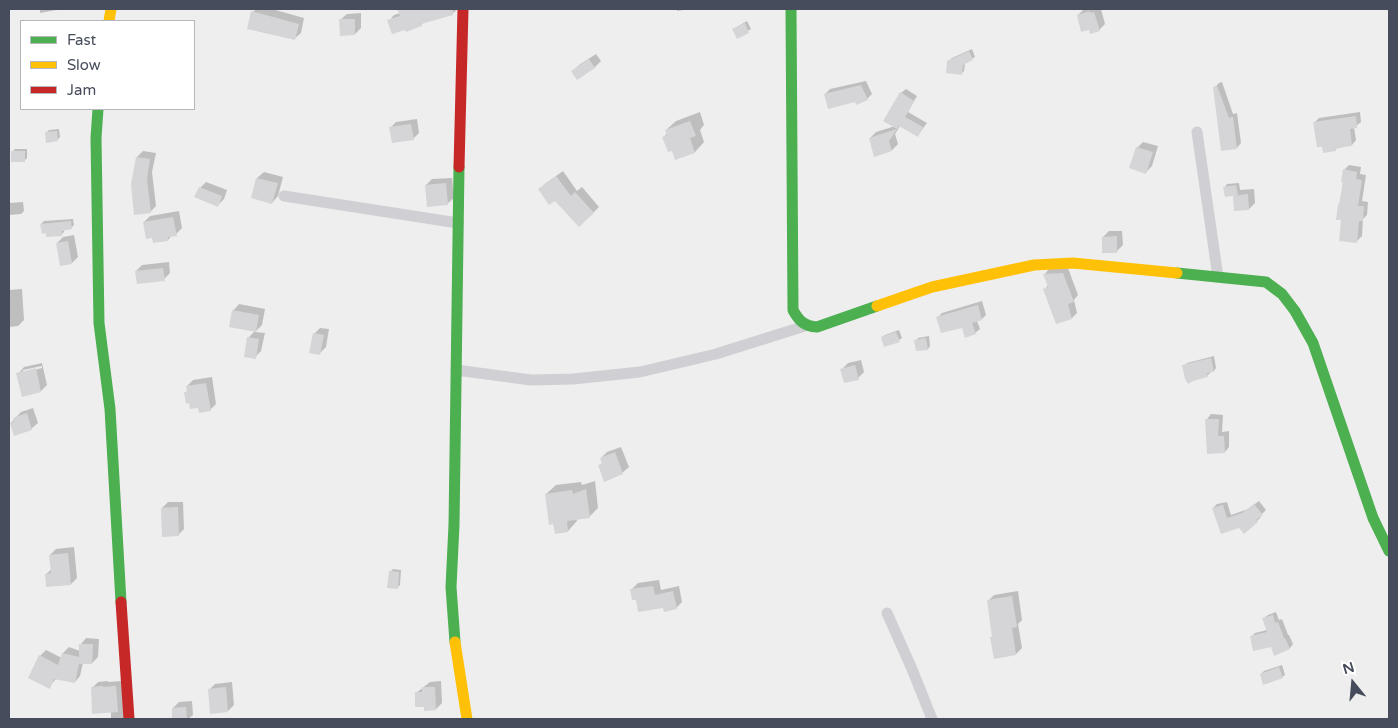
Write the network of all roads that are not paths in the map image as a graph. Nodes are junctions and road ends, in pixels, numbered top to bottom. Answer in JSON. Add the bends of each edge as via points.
{"nodes":[{"id":1,"x":464,"y":9,"type":"edge"},
{"id":2,"x":791,"y":9,"type":"edge"},
{"id":3,"x":98,"y":110,"type":"edge"},
{"id":4,"x":1197,"y":132,"type":"dead end"},
{"id":5,"x":284,"y":196,"type":"dead end"},
{"id":6,"x":458,"y":224,"type":"junction"},
{"id":7,"x":1218,"y":277,"type":"junction"},
{"id":8,"x":805,"y":326,"type":"junction"},
{"id":9,"x":456,"y":370,"type":"junction"},
{"id":10,"x":1389,"y":551,"type":"edge"},
{"id":11,"x":887,"y":613,"type":"dead end"},
{"id":12,"x":129,"y":719,"type":"edge"},
{"id":13,"x":467,"y":719,"type":"edge"},
{"id":14,"x":932,"y":719,"type":"edge"}],
"edges":[{"from":1,"to":6,"type":"street"},
{"from":2,"to":8,"type":"street","via":[[793,310]]},
{"from":3,"to":12,"type":"street","via":[[99,323],[110,409]]},
{"from":4,"to":7,"type":"street"},
{"from":5,"to":6,"type":"street"},
{"from":6,"to":9,"type":"street"},
{"from":7,"to":8,"type":"street","via":[[1073,263],[1034,265],[932,288],[817,327]]},
{"from":7,"to":10,"type":"street","via":[[1266,282],[1282,294],[1295,311],[1313,343],[1373,518]]},
{"from":8,"to":9,"type":"street","via":[[716,354],[640,372],[531,380]]},
{"from":9,"to":13,"type":"street","via":[[451,587],[455,648]]},
{"from":11,"to":14,"type":"street"}]}
